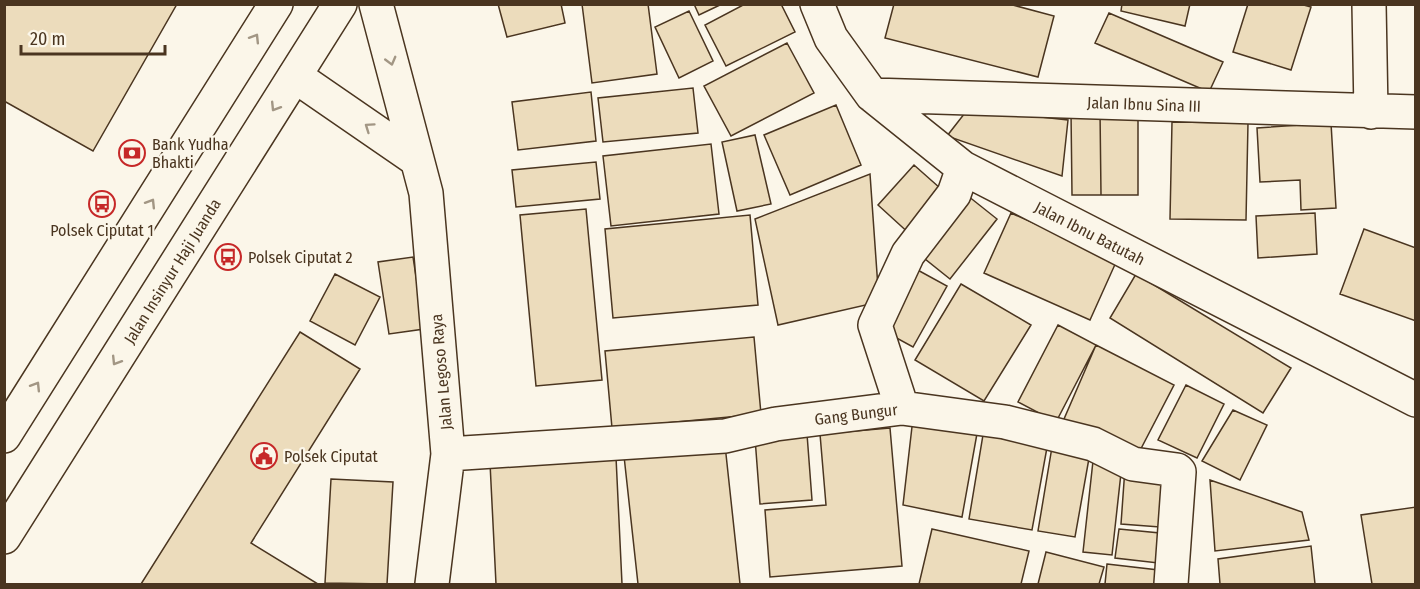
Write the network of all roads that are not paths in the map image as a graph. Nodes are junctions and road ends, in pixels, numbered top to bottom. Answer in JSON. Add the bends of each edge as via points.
{"nodes":[{"id":1,"x":276,"y":4,"type":"edge"},
{"id":2,"x":340,"y":4,"type":"edge"},
{"id":3,"x":376,"y":4,"type":"edge"},
{"id":4,"x":817,"y":4,"type":"edge"},
{"id":5,"x":1369,"y":4,"type":"edge"},
{"id":6,"x":295,"y":76,"type":"junction"},
{"id":7,"x":872,"y":94,"type":"junction"},
{"id":8,"x":1371,"y":112,"type":"junction"},
{"id":9,"x":1416,"y":112,"type":"edge"},
{"id":10,"x":417,"y":160,"type":"junction"},
{"id":11,"x":963,"y":168,"type":"junction"},
{"id":12,"x":1416,"y":400,"type":"edge"},
{"id":13,"x":902,"y":408,"type":"junction"},
{"id":14,"x":4,"y":436,"type":"edge"},
{"id":15,"x":448,"y":454,"type":"junction"},
{"id":16,"x":4,"y":537,"type":"edge"},
{"id":17,"x":432,"y":585,"type":"edge"},
{"id":18,"x":1171,"y":585,"type":"edge"}],
"edges":[{"from":14,"to":1,"type":"main road","one_way":true},
{"from":2,"to":6,"type":"main road","name":"Jalan Insinyur Haji Juanda"},
{"from":3,"to":10,"type":"main road","name":"Jalan Legoso Raya","one_way":true},
{"from":4,"to":7,"type":"main road","name":"Jalan Ibnu Batutah","via":[[831,38]]},
{"from":5,"to":8,"type":"main road"},
{"from":10,"to":6,"type":"main road","one_way":true},
{"from":6,"to":16,"type":"main road","name":"Jalan Insinyur Haji Juanda","one_way":true},
{"from":7,"to":8,"type":"main road","name":"Jalan Ibnu Sina III"},
{"from":7,"to":11,"type":"main road","name":"Jalan Ibnu Batutah"},
{"from":8,"to":9,"type":"main road","name":"Jalan Ibnu Sina III"},
{"from":10,"to":15,"type":"main road","name":"Jalan Legoso Raya","via":[[426,193]]},
{"from":11,"to":12,"type":"main road","name":"Jalan Ibnu Batutah"},
{"from":11,"to":13,"type":"main road","via":[[954,194],[908,254],[875,325]]},
{"from":13,"to":15,"type":"main road","name":"Gang Bungur","via":[[776,424],[725,436]]},
{"from":13,"to":18,"type":"main road","name":"Gang Bungur","via":[[1005,422],[1093,444],[1133,464],[1177,470]]},
{"from":15,"to":17,"type":"main road","name":"Jalan Legoso Raya"}]}
